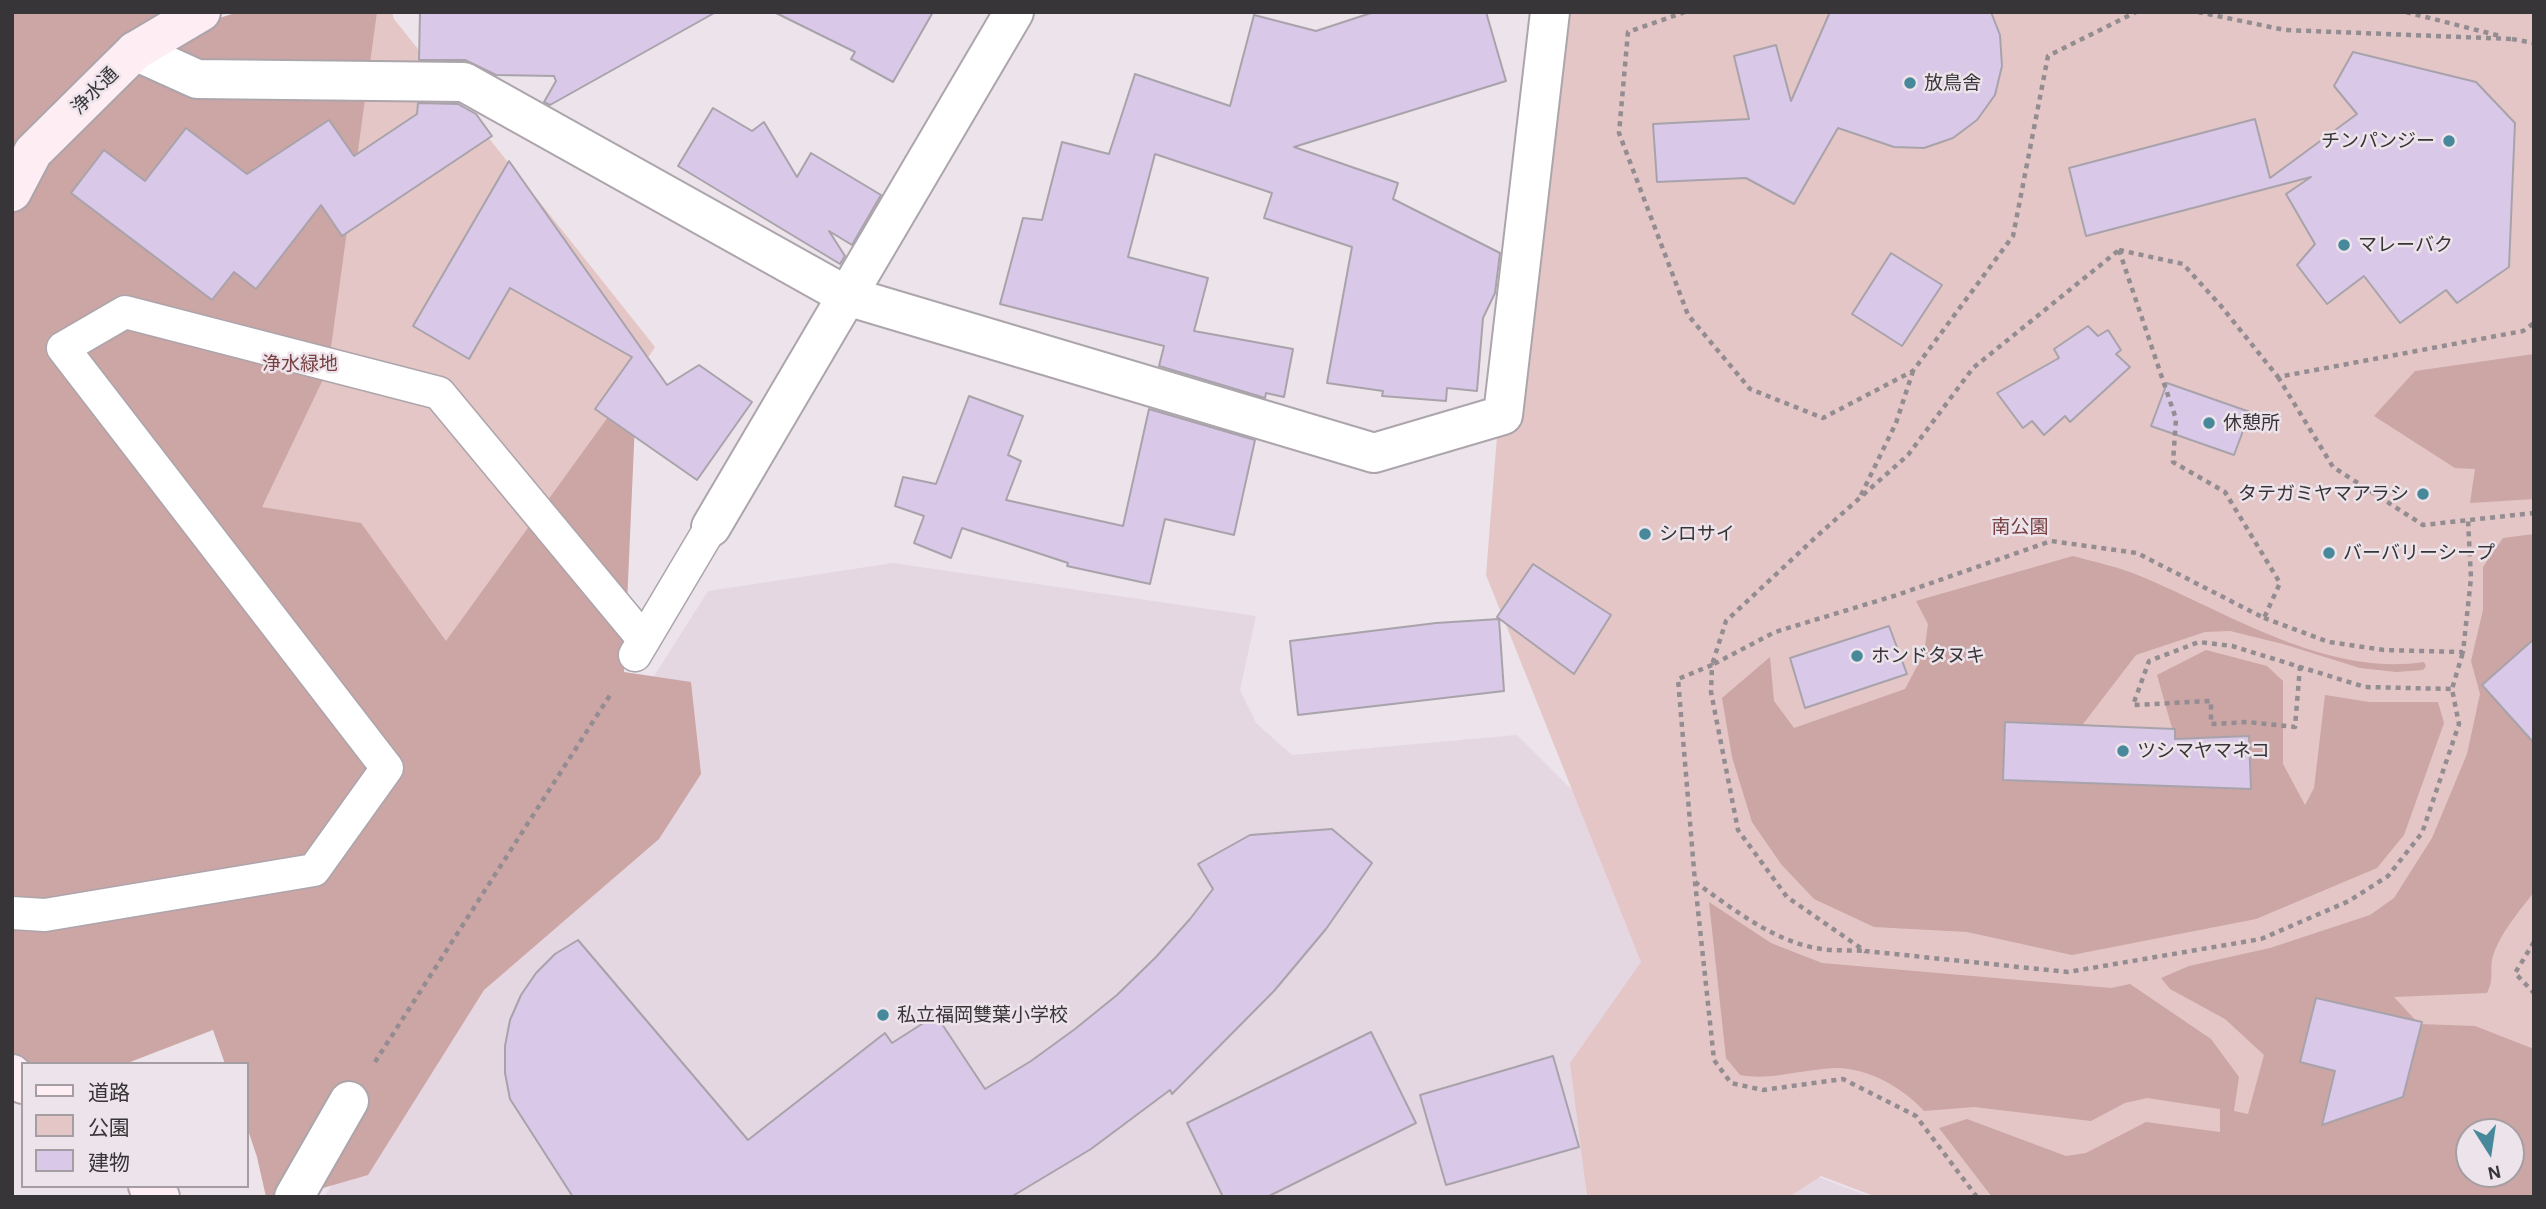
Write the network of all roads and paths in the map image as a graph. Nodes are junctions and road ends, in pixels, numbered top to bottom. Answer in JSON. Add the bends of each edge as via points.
{"nodes":[{"id":1,"x":201,"y":12,"type":"edge"},
{"id":2,"x":1014,"y":12,"type":"edge"},
{"id":3,"x":1549,"y":12,"type":"edge"},
{"id":4,"x":1685,"y":12,"type":"edge"},
{"id":5,"x":2136,"y":12,"type":"edge"},
{"id":6,"x":2198,"y":12,"type":"edge"},
{"id":7,"x":2406,"y":12,"type":"edge"},
{"id":8,"x":2512,"y":39,"type":"junction"},
{"id":9,"x":2534,"y":43,"type":"edge"},
{"id":10,"x":135,"y":51,"type":"junction"},
{"id":11,"x":12,"y":192,"type":"edge"},
{"id":12,"x":2119,"y":250,"type":"junction"},
{"id":13,"x":847,"y":296,"type":"junction"},
{"id":14,"x":2534,"y":323,"type":"edge"},
{"id":15,"x":1913,"y":370,"type":"junction"},
{"id":16,"x":2278,"y":377,"type":"junction"},
{"id":17,"x":1859,"y":499,"type":"junction"},
{"id":18,"x":2534,"y":513,"type":"edge"},
{"id":19,"x":2468,"y":520,"type":"junction"},
{"id":20,"x":710,"y":527,"type":"joint"},
{"id":21,"x":2264,"y":618,"type":"junction"},
{"id":22,"x":639,"y":648,"type":"junction"},
{"id":23,"x":2463,"y":652,"type":"junction"},
{"id":24,"x":1712,"y":665,"type":"junction"},
{"id":25,"x":2300,"y":666,"type":"junction"},
{"id":26,"x":2452,"y":689,"type":"junction"},
{"id":27,"x":1695,"y":882,"type":"junction"},
{"id":28,"x":12,"y":913,"type":"edge"},
{"id":29,"x":2534,"y":943,"type":"edge"},
{"id":30,"x":1865,"y":951,"type":"junction"},
{"id":31,"x":2534,"y":993,"type":"edge"},
{"id":32,"x":349,"y":1101,"type":"joint"},
{"id":33,"x":293,"y":1197,"type":"edge"},
{"id":34,"x":1977,"y":1197,"type":"edge"}],
"edges":[{"from":1,"to":10,"type":"street","name":"浄水通"},
{"from":2,"to":13,"type":"street"},
{"from":3,"to":13,"type":"street","via":[[1503,415],[1374,453]]},
{"from":4,"to":15,"type":"path","via":[[1628,32],[1619,134],[1688,315],[1751,389],[1823,418]]},
{"from":5,"to":15,"type":"path","via":[[2048,56],[2013,236]]},
{"from":6,"to":8,"type":"path","via":[[2285,30]]},
{"from":7,"to":8,"type":"path"},
{"from":8,"to":9,"type":"path"},
{"from":10,"to":11,"type":"street","name":"浄水通","via":[[33,152]]},
{"from":10,"to":13,"type":"street","via":[[197,79],[464,82]]},
{"from":12,"to":16,"type":"path","via":[[2183,264]]},
{"from":12,"to":17,"type":"path","via":[[1973,368],[1908,455]]},
{"from":12,"to":21,"type":"path","via":[[2176,419],[2173,462],[2225,492],[2280,583]]},
{"from":13,"to":20,"type":"street"},
{"from":14,"to":16,"type":"path","via":[[2523,331]]},
{"from":15,"to":17,"type":"path","via":[[1896,423]]},
{"from":16,"to":19,"type":"path","via":[[2333,467],[2423,525]]},
{"from":17,"to":24,"type":"path","via":[[1726,621]]},
{"from":18,"to":19,"type":"path"},
{"from":19,"to":23,"type":"path","via":[[2471,578]]},
{"from":20,"to":22,"type":"lane"},
{"from":21,"to":23,"type":"path","via":[[2329,642],[2384,650]]},
{"from":21,"to":24,"type":"path","via":[[2137,553],[2051,541],[1775,632]]},
{"from":22,"to":28,"type":"lane","via":[[439,393],[125,312],[63,348],[387,768],[314,870],[45,915]]},
{"from":22,"to":32,"type":"path"},
{"from":23,"to":26,"type":"path"},
{"from":24,"to":27,"type":"path","via":[[1678,679]]},
{"from":24,"to":30,"type":"path","via":[[1711,692],[1738,830],[1787,897]]},
{"from":25,"to":25,"type":"path","via":[[2232,646],[2199,642],[2149,661],[2133,705],[2211,701],[2211,724],[2295,727]]},
{"from":25,"to":26,"type":"path","via":[[2365,687]]},
{"from":26,"to":30,"type":"path","via":[[2459,724],[2422,833],[2388,876],[2349,901],[2262,939],[2068,972]]},
{"from":27,"to":30,"type":"path","via":[[1779,936],[1819,949]]},
{"from":27,"to":34,"type":"path","via":[[1714,1060],[1731,1083],[1763,1090],[1843,1079],[1916,1116]]},
{"from":29,"to":31,"type":"path","via":[[2515,973]]},
{"from":32,"to":33,"type":"street"}]}
